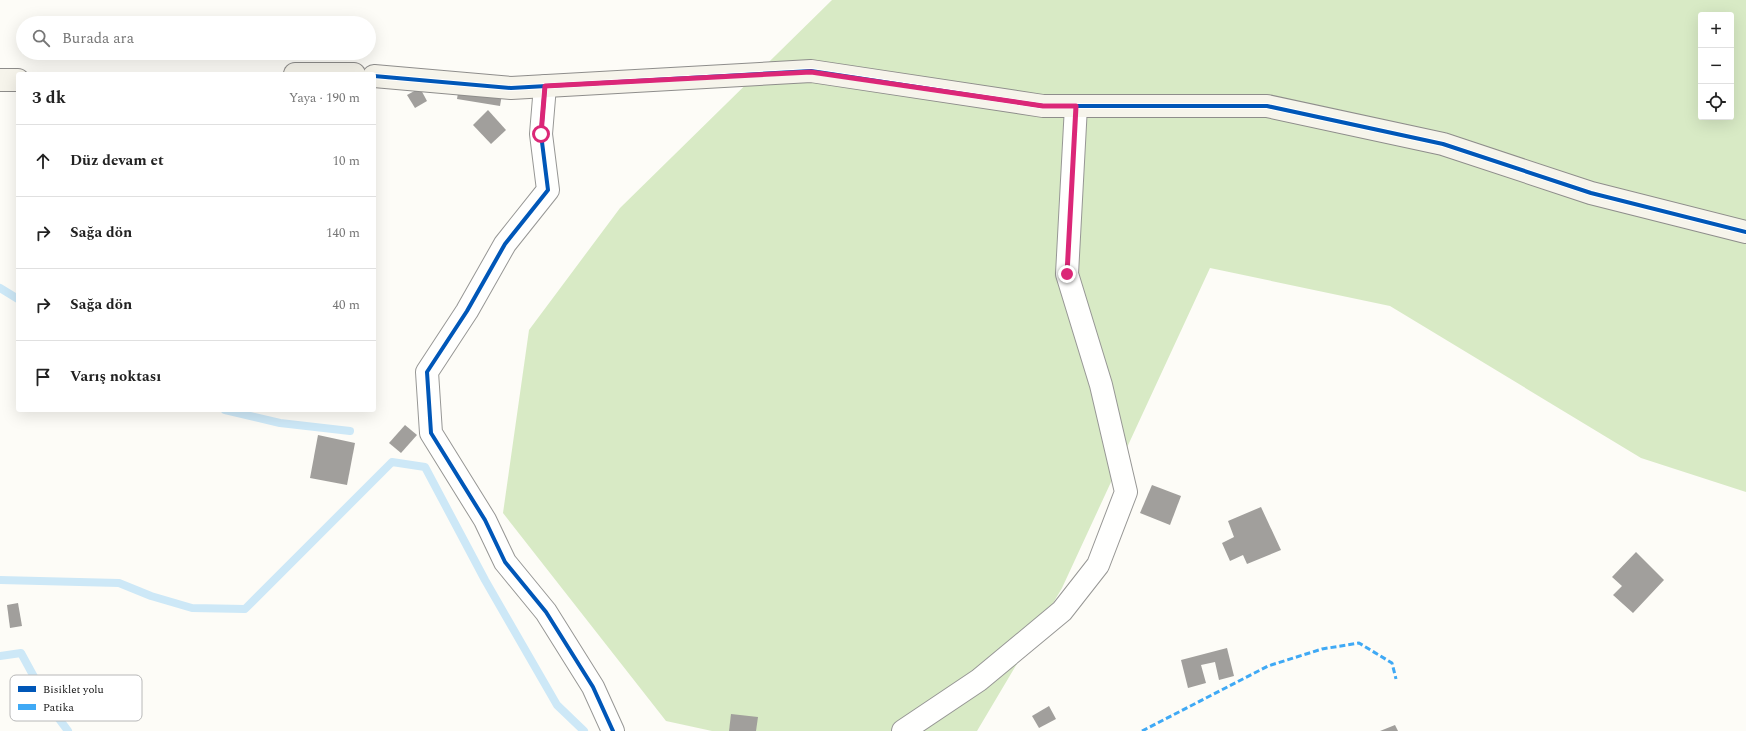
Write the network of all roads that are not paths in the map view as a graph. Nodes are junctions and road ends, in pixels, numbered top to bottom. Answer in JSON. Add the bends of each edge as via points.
{"nodes":[{"id":1,"x":376,"y":76,"type":"edge"},
{"id":2,"x":0,"y":80,"type":"edge"},
{"id":3,"x":16,"y":80,"type":"edge"},
{"id":4,"x":545,"y":86,"type":"junction"},
{"id":5,"x":1076,"y":106,"type":"junction"},
{"id":6,"x":1746,"y":232,"type":"edge"},
{"id":7,"x":613,"y":731,"type":"edge"},
{"id":8,"x":903,"y":731,"type":"edge"}],
"edges":[{"from":1,"to":4,"type":"street","via":[[511,88]]},
{"from":2,"to":3,"type":"street"},
{"from":4,"to":5,"type":"street","via":[[811,72],[1043,106]]},
{"from":4,"to":7,"type":"street","via":[[541,134],[548,190],[504,244],[467,311],[427,372],[430,433],[485,520],[505,562],[546,612],[593,687]]},
{"from":5,"to":6,"type":"street","via":[[1267,106],[1443,144],[1591,193]]},
{"from":5,"to":8,"type":"street","via":[[1067,274],[1100,385],[1126,492],[1098,565],[1062,611],[979,680]]}]}
